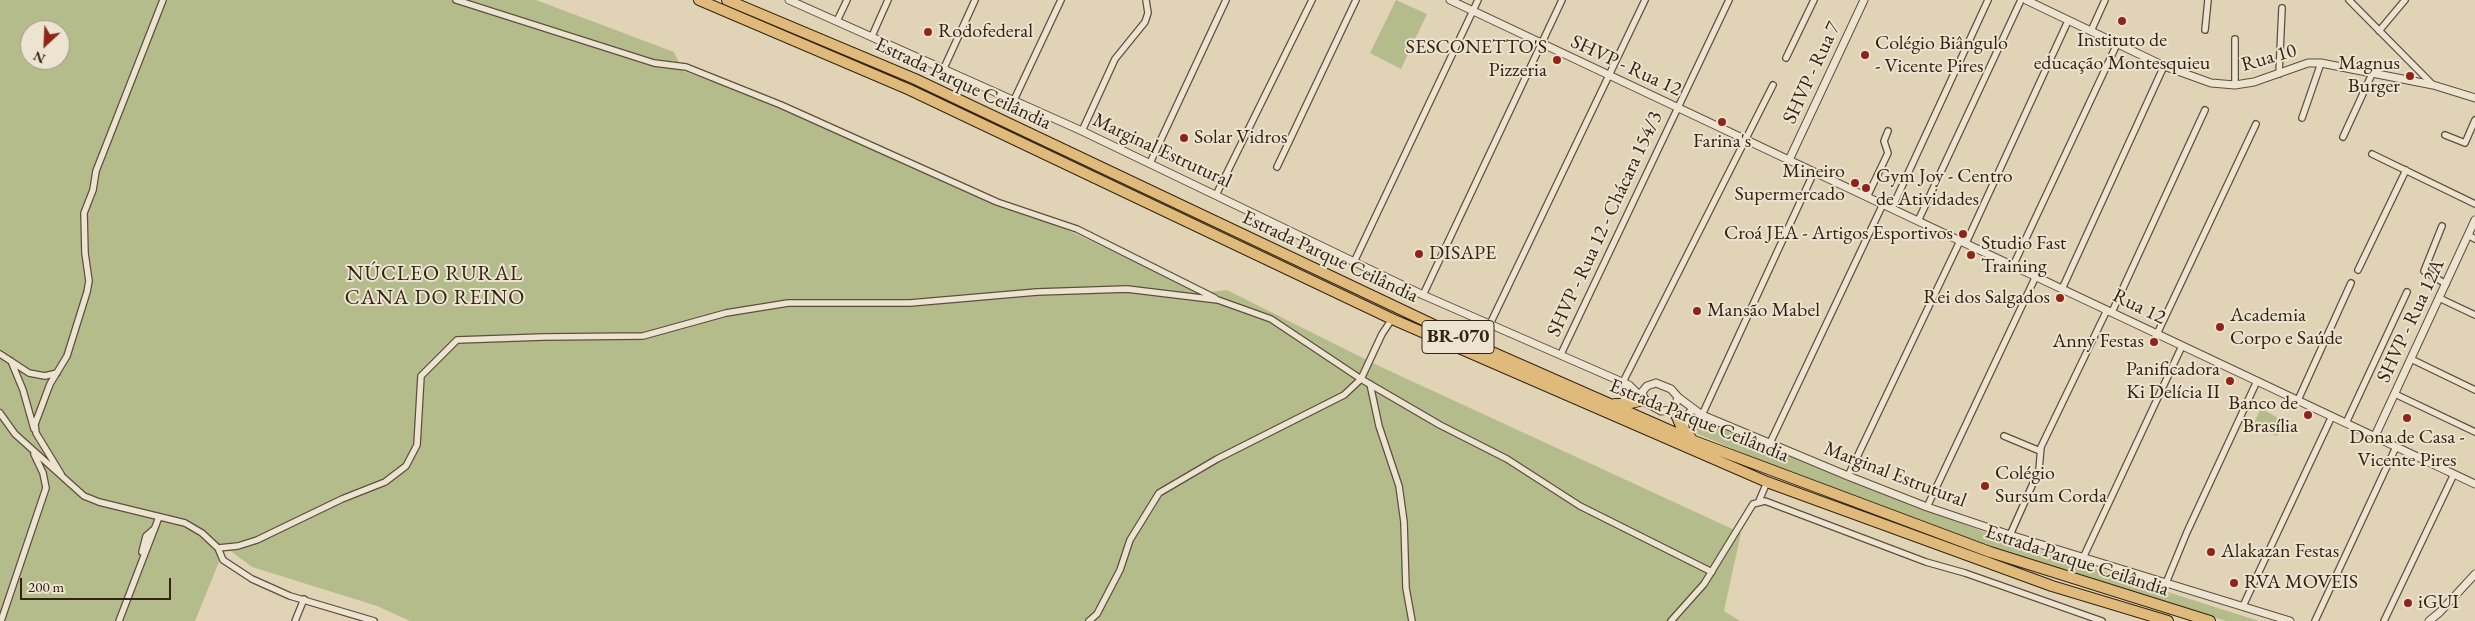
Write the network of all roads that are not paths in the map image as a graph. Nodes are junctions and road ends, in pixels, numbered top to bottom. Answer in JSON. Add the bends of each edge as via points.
{"nodes":[{"id":1,"x":163,"y":0,"type":"edge"},
{"id":2,"x":456,"y":0,"type":"edge"},
{"id":3,"x":699,"y":0,"type":"edge"},
{"id":4,"x":727,"y":0,"type":"edge"},
{"id":5,"x":788,"y":0,"type":"edge"},
{"id":6,"x":847,"y":0,"type":"edge"},
{"id":7,"x":888,"y":0,"type":"edge"},
{"id":8,"x":975,"y":0,"type":"edge"},
{"id":9,"x":1061,"y":0,"type":"edge"},
{"id":10,"x":1146,"y":0,"type":"edge"},
{"id":11,"x":1226,"y":0,"type":"edge"},
{"id":12,"x":1312,"y":0,"type":"edge"},
{"id":13,"x":1356,"y":0,"type":"edge"},
{"id":14,"x":1450,"y":0,"type":"edge"},
{"id":15,"x":1478,"y":0,"type":"edge"},
{"id":16,"x":1562,"y":0,"type":"edge"},
{"id":17,"x":1645,"y":0,"type":"edge"},
{"id":18,"x":1729,"y":0,"type":"edge"},
{"id":19,"x":1814,"y":0,"type":"edge"},
{"id":20,"x":1864,"y":0,"type":"edge"},
{"id":21,"x":1988,"y":0,"type":"edge"},
{"id":22,"x":2021,"y":0,"type":"edge"},
{"id":23,"x":2026,"y":0,"type":"edge"},
{"id":24,"x":2105,"y":0,"type":"edge"},
{"id":25,"x":2208,"y":0,"type":"edge"},
{"id":26,"x":2349,"y":0,"type":"edge"},
{"id":27,"x":2405,"y":0,"type":"edge"},
{"id":28,"x":2282,"y":8,"type":"dead end"},
{"id":29,"x":1473,"y":11,"type":"junction"},
{"id":30,"x":837,"y":21,"type":"junction"},
{"id":31,"x":2068,"y":21,"type":"junction"},
{"id":32,"x":2205,"y":30,"type":"dead end"},
{"id":33,"x":2091,"y":31,"type":"junction"},
{"id":34,"x":2378,"y":31,"type":"junction"},
{"id":35,"x":872,"y":36,"type":"junction"},
{"id":36,"x":2235,"y":39,"type":"dead end"},
{"id":37,"x":1542,"y":44,"type":"junction"},
{"id":38,"x":2117,"y":44,"type":"junction"},
{"id":39,"x":1786,"y":58,"type":"dead end"},
{"id":40,"x":2321,"y":63,"type":"junction"},
{"id":41,"x":2164,"y":66,"type":"junction"},
{"id":42,"x":944,"y":68,"type":"junction"},
{"id":43,"x":2279,"y":74,"type":"junction"},
{"id":44,"x":2372,"y":74,"type":"junction"},
{"id":45,"x":1609,"y":76,"type":"junction"},
{"id":46,"x":1773,"y":85,"type":"dead end"},
{"id":47,"x":2235,"y":85,"type":"junction"},
{"id":48,"x":2433,"y":85,"type":"junction"},
{"id":49,"x":2475,"y":98,"type":"edge"},
{"id":50,"x":1014,"y":100,"type":"junction"},
{"id":51,"x":1678,"y":108,"type":"junction"},
{"id":52,"x":2205,"y":110,"type":"dead end"},
{"id":53,"x":2302,"y":118,"type":"dead end"},
{"id":54,"x":2475,"y":120,"type":"edge"},
{"id":55,"x":2256,"y":124,"type":"dead end"},
{"id":56,"x":1082,"y":131,"type":"junction"},
{"id":57,"x":1888,"y":131,"type":"dead end"},
{"id":58,"x":2445,"y":135,"type":"dead end"},
{"id":59,"x":2343,"y":137,"type":"dead end"},
{"id":60,"x":1746,"y":140,"type":"junction"},
{"id":61,"x":2372,"y":154,"type":"dead end"},
{"id":62,"x":1789,"y":160,"type":"junction"},
{"id":63,"x":1150,"y":164,"type":"junction"},
{"id":64,"x":1277,"y":167,"type":"dead end"},
{"id":65,"x":2406,"y":170,"type":"junction"},
{"id":66,"x":1814,"y":172,"type":"junction"},
{"id":67,"x":1216,"y":195,"type":"junction"},
{"id":68,"x":1868,"y":197,"type":"junction"},
{"id":69,"x":1883,"y":204,"type":"junction"},
{"id":70,"x":2475,"y":204,"type":"edge"},
{"id":71,"x":1892,"y":208,"type":"junction"},
{"id":72,"x":1918,"y":220,"type":"junction"},
{"id":73,"x":2475,"y":220,"type":"edge"},
{"id":74,"x":2442,"y":226,"type":"dead end"},
{"id":75,"x":2471,"y":237,"type":"edge"},
{"id":76,"x":1963,"y":242,"type":"junction"},
{"id":77,"x":1354,"y":262,"type":"junction"},
{"id":78,"x":2013,"y":266,"type":"junction"},
{"id":79,"x":2358,"y":270,"type":"dead end"},
{"id":80,"x":2036,"y":276,"type":"junction"},
{"id":81,"x":2351,"y":283,"type":"dead end"},
{"id":82,"x":2446,"y":284,"type":"junction"},
{"id":83,"x":2062,"y":289,"type":"junction"},
{"id":84,"x":2407,"y":292,"type":"dead end"},
{"id":85,"x":1423,"y":295,"type":"junction"},
{"id":86,"x":2439,"y":298,"type":"junction"},
{"id":87,"x":1218,"y":300,"type":"junction"},
{"id":88,"x":2109,"y":311,"type":"junction"},
{"id":89,"x":2475,"y":315,"type":"edge"},
{"id":90,"x":1392,"y":319,"type":"junction"},
{"id":91,"x":1490,"y":324,"type":"junction"},
{"id":92,"x":2157,"y":334,"type":"junction"},
{"id":93,"x":2182,"y":346,"type":"junction"},
{"id":94,"x":0,"y":354,"type":"edge"},
{"id":95,"x":1561,"y":354,"type":"junction"},
{"id":96,"x":2411,"y":360,"type":"junction"},
{"id":97,"x":11,"y":361,"type":"junction"},
{"id":98,"x":57,"y":373,"type":"junction"},
{"id":99,"x":1361,"y":379,"type":"junction"},
{"id":100,"x":2257,"y":381,"type":"junction"},
{"id":101,"x":1370,"y":384,"type":"junction"},
{"id":102,"x":1628,"y":385,"type":"junction"},
{"id":103,"x":1647,"y":386,"type":"junction"},
{"id":104,"x":2475,"y":390,"type":"edge"},
{"id":105,"x":2395,"y":394,"type":"junction"},
{"id":106,"x":1678,"y":397,"type":"junction"},
{"id":107,"x":1643,"y":399,"type":"junction"},
{"id":108,"x":2298,"y":400,"type":"junction"},
{"id":109,"x":1605,"y":402,"type":"junction"},
{"id":110,"x":1618,"y":404,"type":"junction"},
{"id":111,"x":1675,"y":409,"type":"junction"},
{"id":112,"x":1692,"y":411,"type":"junction"},
{"id":113,"x":0,"y":413,"type":"edge"},
{"id":114,"x":1702,"y":415,"type":"junction"},
{"id":115,"x":2332,"y":416,"type":"junction"},
{"id":116,"x":2346,"y":423,"type":"junction"},
{"id":117,"x":2475,"y":432,"type":"edge"},
{"id":118,"x":36,"y":433,"type":"junction"},
{"id":119,"x":2004,"y":436,"type":"dead end"},
{"id":120,"x":2375,"y":436,"type":"junction"},
{"id":121,"x":1690,"y":437,"type":"junction"},
{"id":122,"x":1770,"y":443,"type":"junction"},
{"id":123,"x":2396,"y":447,"type":"junction"},
{"id":124,"x":2040,"y":451,"type":"junction"},
{"id":125,"x":34,"y":452,"type":"junction"},
{"id":126,"x":61,"y":474,"type":"junction"},
{"id":127,"x":2454,"y":474,"type":"junction"},
{"id":128,"x":1848,"y":476,"type":"junction"},
{"id":129,"x":1767,"y":482,"type":"junction"},
{"id":130,"x":2475,"y":484,"type":"edge"},
{"id":131,"x":1759,"y":501,"type":"junction"},
{"id":132,"x":1927,"y":506,"type":"junction"},
{"id":133,"x":159,"y":517,"type":"junction"},
{"id":134,"x":2010,"y":535,"type":"junction"},
{"id":135,"x":218,"y":548,"type":"junction"},
{"id":136,"x":2083,"y":558,"type":"junction"},
{"id":137,"x":1712,"y":572,"type":"junction"},
{"id":138,"x":2475,"y":574,"type":"edge"},
{"id":139,"x":2166,"y":583,"type":"junction"},
{"id":140,"x":304,"y":598,"type":"junction"},
{"id":141,"x":2243,"y":606,"type":"junction"},
{"id":142,"x":0,"y":621,"type":"edge"},
{"id":143,"x":117,"y":621,"type":"edge"},
{"id":144,"x":296,"y":621,"type":"edge"},
{"id":145,"x":374,"y":621,"type":"edge"},
{"id":146,"x":1088,"y":621,"type":"edge"},
{"id":147,"x":1412,"y":621,"type":"edge"},
{"id":148,"x":1671,"y":621,"type":"edge"},
{"id":149,"x":2102,"y":621,"type":"edge"},
{"id":150,"x":2168,"y":621,"type":"edge"},
{"id":151,"x":2210,"y":621,"type":"edge"},
{"id":152,"x":2290,"y":621,"type":"edge"},
{"id":153,"x":2315,"y":621,"type":"edge"},
{"id":154,"x":2384,"y":621,"type":"edge"},
{"id":155,"x":2429,"y":621,"type":"edge"}],
"edges":[{"from":1,"to":98,"type":"street","via":[[96,171],[86,206],[85,253],[90,281],[67,356]]},
{"from":2,"to":87,"type":"street","via":[[654,63],[686,67],[847,134],[997,202],[1077,229]]},
{"from":3,"to":90,"type":"highway","name":"Estrada Parque Ceilândia","number":"BR-070","via":[[910,90]]},
{"from":4,"to":109,"type":"highway","name":"Estrada Parque Ceilândia","number":"BR-070","via":[[915,79],[1476,345]]},
{"from":5,"to":30,"type":"street","name":"Marginal Estrutural"},
{"from":6,"to":30,"type":"street"},
{"from":7,"to":35,"type":"street"},
{"from":8,"to":42,"type":"street"},
{"from":9,"to":50,"type":"street"},
{"from":10,"to":56,"type":"street","via":[[1148,13],[1145,22],[1115,59]]},
{"from":11,"to":63,"type":"street"},
{"from":12,"to":67,"type":"street"},
{"from":13,"to":64,"type":"street"},
{"from":14,"to":29,"type":"street","name":"SHVP - Rua 12"},
{"from":15,"to":29,"type":"street"},
{"from":16,"to":37,"type":"street"},
{"from":17,"to":45,"type":"street"},
{"from":18,"to":51,"type":"street","name":"SHVP - Rua 12 - Chácara 154/3"},
{"from":19,"to":39,"type":"street"},
{"from":20,"to":62,"type":"street","name":"SHVP - Rua 7"},
{"from":21,"to":71,"type":"street"},
{"from":22,"to":72,"type":"street"},
{"from":23,"to":31,"type":"street","name":"Rua 10"},
{"from":24,"to":33,"type":"street"},
{"from":25,"to":32,"type":"street"},
{"from":26,"to":34,"type":"street"},
{"from":27,"to":34,"type":"street"},
{"from":28,"to":43,"type":"street"},
{"from":29,"to":37,"type":"street","name":"SHVP - Rua 12"},
{"from":29,"to":77,"type":"street"},
{"from":30,"to":35,"type":"street","name":"Marginal Estrutural"},
{"from":31,"to":33,"type":"street","name":"Rua 10"},
{"from":31,"to":76,"type":"street"},
{"from":33,"to":38,"type":"street","name":"Rua 10"},
{"from":34,"to":48,"type":"street"},
{"from":35,"to":42,"type":"street","name":"Marginal Estrutural"},
{"from":36,"to":47,"type":"street"},
{"from":37,"to":45,"type":"street","name":"SHVP - Rua 12"},
{"from":37,"to":85,"type":"street"},
{"from":38,"to":41,"type":"street","name":"Rua 10"},
{"from":38,"to":78,"type":"street"},
{"from":40,"to":43,"type":"street","name":"Rua 10"},
{"from":40,"to":44,"type":"street","name":"Rua 10"},
{"from":40,"to":53,"type":"street"},
{"from":41,"to":47,"type":"street","name":"Rua 10","via":[[2211,84]]},
{"from":41,"to":83,"type":"street"},
{"from":42,"to":50,"type":"street","name":"Marginal Estrutural"},
{"from":43,"to":47,"type":"street","name":"Rua 10"},
{"from":44,"to":48,"type":"street","name":"Rua 10"},
{"from":44,"to":59,"type":"street"},
{"from":45,"to":51,"type":"street","name":"SHVP - Rua 12"},
{"from":45,"to":91,"type":"street"},
{"from":46,"to":60,"type":"street"},
{"from":48,"to":49,"type":"street","name":"Rua 10"},
{"from":50,"to":56,"type":"street","name":"Marginal Estrutural"},
{"from":51,"to":60,"type":"street","name":"SHVP - Rua 12"},
{"from":51,"to":95,"type":"street","name":"SHVP - Rua 12 - Chácara 154/3"},
{"from":52,"to":88,"type":"street"},
{"from":54,"to":58,"type":"street","via":[[2465,143]]},
{"from":55,"to":92,"type":"street"},
{"from":56,"to":63,"type":"street","name":"Marginal Estrutural"},
{"from":57,"to":68,"type":"street","via":[[1884,141],[1888,153]]},
{"from":60,"to":62,"type":"street","name":"SHVP - Rua 12"},
{"from":60,"to":102,"type":"street"},
{"from":61,"to":65,"type":"street"},
{"from":62,"to":66,"type":"street","name":"Rua 12"},
{"from":63,"to":67,"type":"street","name":"Marginal Estrutural"},
{"from":65,"to":70,"type":"street"},
{"from":65,"to":79,"type":"street"},
{"from":66,"to":68,"type":"street","name":"Rua 12"},
{"from":66,"to":114,"type":"street"},
{"from":67,"to":77,"type":"street","name":"Marginal Estrutural"},
{"from":68,"to":69,"type":"street","name":"Rua 12"},
{"from":69,"to":71,"type":"street","name":"Rua 12"},
{"from":69,"to":122,"type":"street"},
{"from":71,"to":72,"type":"street","name":"Rua 12"},
{"from":72,"to":76,"type":"street","name":"Rua 12"},
{"from":73,"to":75,"type":"street","name":"SHVP - Rua 12A"},
{"from":74,"to":82,"type":"street","via":[[2424,271]]},
{"from":75,"to":82,"type":"street","name":"SHVP - Rua 12A"},
{"from":76,"to":78,"type":"street","name":"Rua 12"},
{"from":76,"to":128,"type":"street"},
{"from":77,"to":85,"type":"street","name":"Marginal Estrutural"},
{"from":78,"to":80,"type":"street","name":"Rua 12"},
{"from":80,"to":83,"type":"street","name":"Rua 12"},
{"from":80,"to":132,"type":"street"},
{"from":81,"to":108,"type":"street"},
{"from":82,"to":86,"type":"street","name":"SHVP - Rua 12A"},
{"from":83,"to":88,"type":"street","name":"Rua 12"},
{"from":84,"to":116,"type":"street"},
{"from":85,"to":91,"type":"street","name":"Marginal Estrutural"},
{"from":86,"to":89,"type":"street"},
{"from":86,"to":96,"type":"street","name":"SHVP - Rua 12A"},
{"from":87,"to":99,"type":"street","via":[[1271,319]]},
{"from":87,"to":135,"type":"street","via":[[1127,289],[1037,292],[910,303],[788,303],[726,313],[643,336],[457,340],[421,376],[417,445],[406,466],[385,482],[257,540]]},
{"from":88,"to":92,"type":"street","name":"Rua 12"},
{"from":88,"to":124,"type":"street"},
{"from":90,"to":99,"type":"street"},
{"from":90,"to":129,"type":"highway","name":"Estrada Parque Ceilândia","number":"BR-070"},
{"from":91,"to":95,"type":"street","name":"Marginal Estrutural"},
{"from":92,"to":93,"type":"street","name":"Rua 12"},
{"from":93,"to":100,"type":"street","name":"Rua 12"},
{"from":93,"to":136,"type":"street"},
{"from":94,"to":97,"type":"street"},
{"from":95,"to":102,"type":"street","name":"Marginal Estrutural"},
{"from":96,"to":104,"type":"street"},
{"from":96,"to":105,"type":"street","name":"SHVP - Rua 12A"},
{"from":97,"to":98,"type":"street","via":[[38,376]]},
{"from":97,"to":118,"type":"street"},
{"from":98,"to":118,"type":"street","via":[[35,424]]},
{"from":99,"to":101,"type":"street"},
{"from":99,"to":146,"type":"street","via":[[1344,395],[1217,459],[1159,493],[1130,540],[1120,570],[1097,614]]},
{"from":100,"to":108,"type":"street","name":"Rua 12"},
{"from":100,"to":139,"type":"street","via":[[2186,532]]},
{"from":101,"to":137,"type":"street","via":[[1507,459],[1580,506]]},
{"from":101,"to":147,"type":"street","via":[[1378,426],[1398,486],[1404,522],[1406,588]]},
{"from":102,"to":103,"type":"street","name":"Marginal Estrutural"},
{"from":102,"to":107,"type":"street","name":"Marginal Estrutural"},
{"from":102,"to":110,"type":"street","via":[[1627,397]]},
{"from":103,"to":106,"type":"street","via":[[1661,384]]},
{"from":103,"to":107,"type":"street","via":[[1642,392]]},
{"from":105,"to":117,"type":"street"},
{"from":105,"to":120,"type":"street","name":"SHVP - Rua 12A"},
{"from":106,"to":111,"type":"street"},
{"from":106,"to":112,"type":"street","name":"Marginal Estrutural"},
{"from":107,"to":110,"type":"highway"},
{"from":107,"to":111,"type":"street","via":[[1661,411]]},
{"from":108,"to":115,"type":"street","name":"Rua 12"},
{"from":109,"to":110,"type":"highway"},
{"from":109,"to":121,"type":"highway","name":"Estrada Parque Ceilândia","number":"BR-070"},
{"from":111,"to":112,"type":"street","name":"Marginal Estrutural"},
{"from":111,"to":121,"type":"highway"},
{"from":112,"to":114,"type":"street","name":"Marginal Estrutural"},
{"from":112,"to":121,"type":"street","via":[[1684,420]]},
{"from":113,"to":125,"type":"street"},
{"from":114,"to":122,"type":"street","name":"Marginal Estrutural"},
{"from":115,"to":116,"type":"street","name":"Rua 12"},
{"from":115,"to":141,"type":"street"},
{"from":116,"to":120,"type":"street","name":"Rua 12"},
{"from":118,"to":126,"type":"street"},
{"from":119,"to":124,"type":"street"},
{"from":120,"to":123,"type":"street","name":"Rua 12"},
{"from":121,"to":151,"type":"highway","name":"Estrada Parque Ceilândia","number":"BR-070","via":[[1990,552]]},
{"from":122,"to":128,"type":"street","name":"Marginal Estrutural"},
{"from":123,"to":127,"type":"street","name":"Rua 12"},
{"from":123,"to":153,"type":"street"},
{"from":124,"to":134,"type":"street","via":[[2040,470]]},
{"from":125,"to":126,"type":"street"},
{"from":125,"to":142,"type":"street","via":[[44,473],[46,488]]},
{"from":126,"to":133,"type":"street","via":[[84,496]]},
{"from":127,"to":130,"type":"street","name":"Rua 12"},
{"from":127,"to":154,"type":"street"},
{"from":128,"to":132,"type":"street","name":"Marginal Estrutural"},
{"from":129,"to":131,"type":"street"},
{"from":129,"to":150,"type":"highway","name":"Estrada Parque Ceilândia","number":"BR-070","via":[[2052,586]]},
{"from":131,"to":137,"type":"street","via":[[1753,504]]},
{"from":131,"to":149,"type":"street","via":[[1787,508],[1926,562]]},
{"from":132,"to":134,"type":"street","name":"Marginal Estrutural"},
{"from":133,"to":135,"type":"street","via":[[194,527]]},
{"from":133,"to":143,"type":"street","via":[[154,529],[146,536]]},
{"from":134,"to":136,"type":"street","name":"Marginal Estrutural"},
{"from":135,"to":140,"type":"street","via":[[223,560],[252,579],[290,596]]},
{"from":136,"to":139,"type":"street","name":"Marginal Estrutural"},
{"from":137,"to":148,"type":"street"},
{"from":138,"to":155,"type":"street"},
{"from":139,"to":141,"type":"street","name":"Marginal Estrutural"},
{"from":140,"to":144,"type":"street"},
{"from":140,"to":145,"type":"street"},
{"from":141,"to":152,"type":"street","name":"Marginal Estrutural"}]}
